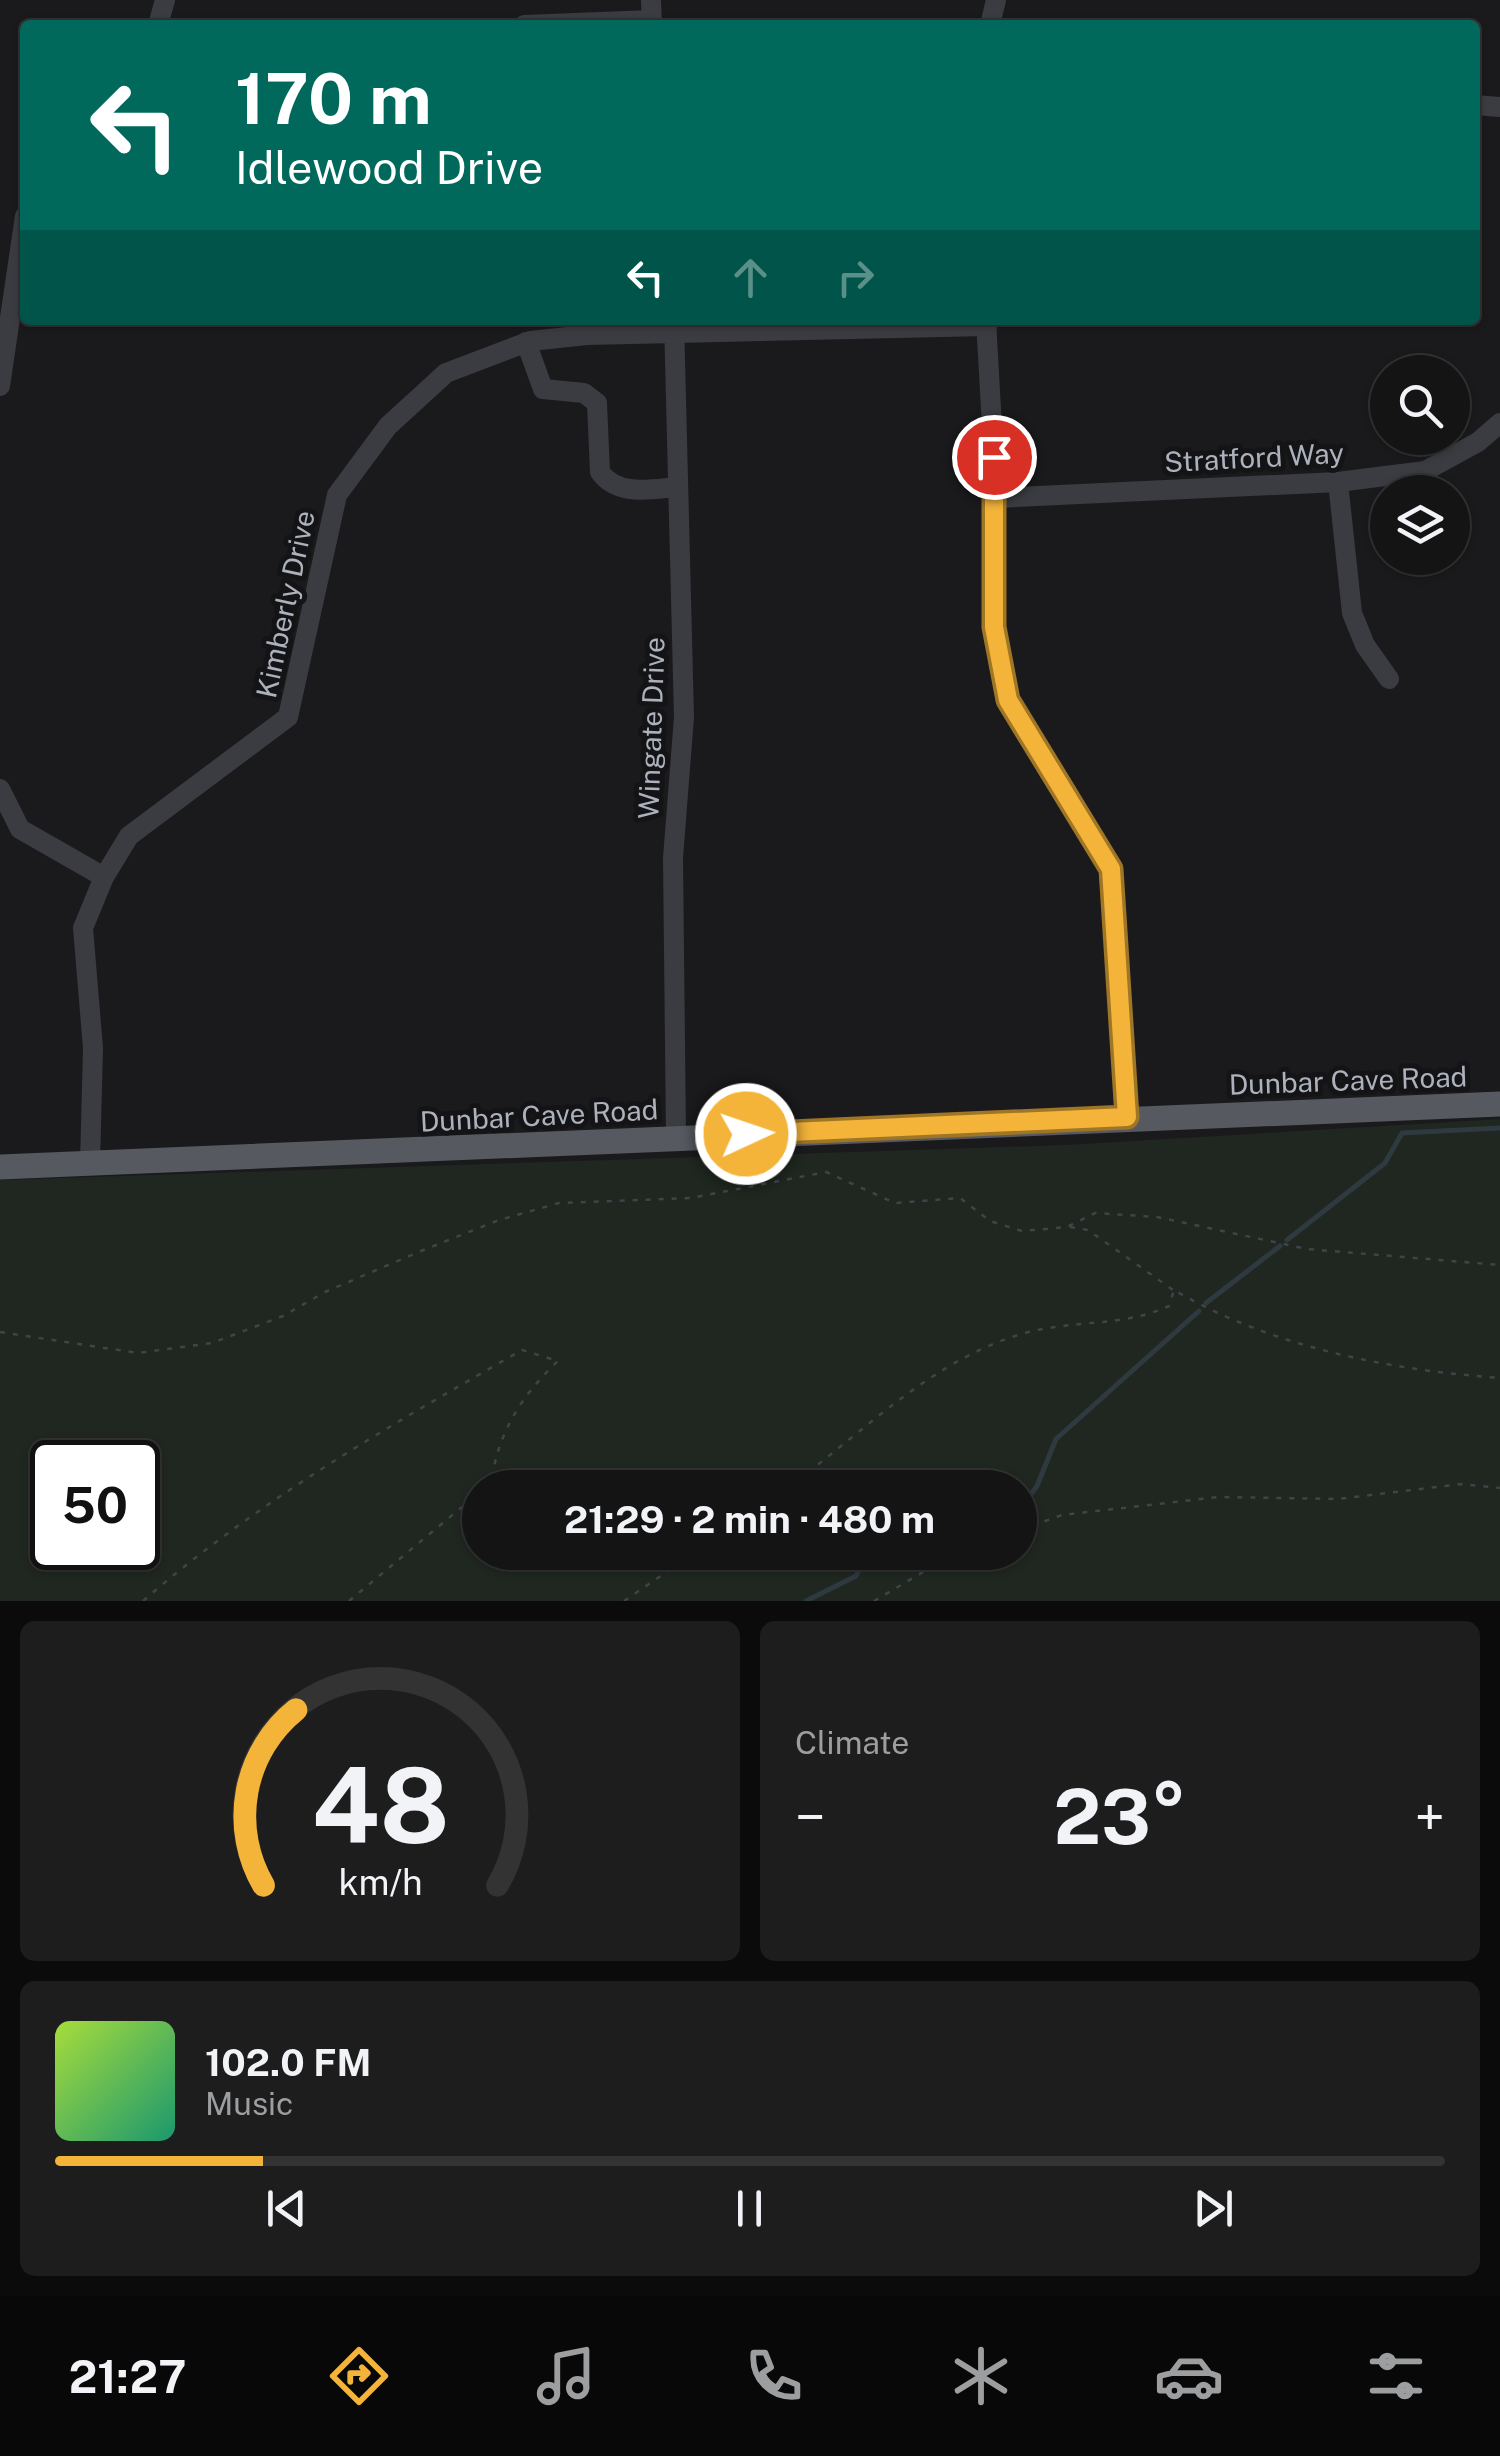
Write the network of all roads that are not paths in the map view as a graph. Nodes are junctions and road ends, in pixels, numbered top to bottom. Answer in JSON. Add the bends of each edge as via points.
{"nodes":[{"id":1,"x":652,"y":15,"type":"edge"},
{"id":2,"x":588,"y":20,"type":"edge"},
{"id":3,"x":20,"y":250,"type":"edge"},
{"id":4,"x":778,"y":325,"type":"edge"},
{"id":5,"x":986,"y":325,"type":"edge"},
{"id":6,"x":674,"y":326,"type":"edge"},
{"id":7,"x":526,"y":342,"type":"junction"},
{"id":8,"x":0,"y":386,"type":"edge"},
{"id":9,"x":1500,"y":423,"type":"edge"},
{"id":10,"x":1338,"y":482,"type":"junction"},
{"id":11,"x":678,"y":487,"type":"junction"},
{"id":12,"x":996,"y":498,"type":"junction"},
{"id":13,"x":1389,"y":679,"type":"dead end"},
{"id":14,"x":0,"y":789,"type":"edge"},
{"id":15,"x":104,"y":877,"type":"junction"},
{"id":16,"x":1500,"y":1104,"type":"edge"},
{"id":17,"x":1127,"y":1117,"type":"junction"},
{"id":18,"x":676,"y":1138,"type":"junction"},
{"id":19,"x":90,"y":1164,"type":"junction"},
{"id":20,"x":0,"y":1168,"type":"edge"}],
"edges":[{"from":1,"to":2,"type":"street"},
{"from":3,"to":8,"type":"street"},
{"from":4,"to":6,"type":"street","name":"Kimberly Drive"},
{"from":5,"to":12,"type":"street"},
{"from":6,"to":7,"type":"street","name":"Kimberly Drive"},
{"from":6,"to":11,"type":"street","name":"Wingate Drive"},
{"from":7,"to":11,"type":"street","via":[[544,389],[584,393],[597,404],[600,472],[606,480],[637,490]]},
{"from":7,"to":15,"type":"street","name":"Kimberly Drive","via":[[446,373],[388,426],[336,495],[288,718],[130,836]]},
{"from":9,"to":10,"type":"street","name":"Stratford Way","via":[[1425,472]]},
{"from":10,"to":12,"type":"street","name":"Stratford Way"},
{"from":10,"to":13,"type":"street","via":[[1352,613]]},
{"from":11,"to":18,"type":"street","name":"Wingate Drive","via":[[684,717],[672,858]]},
{"from":12,"to":17,"type":"street","via":[[994,627],[1008,700],[1111,869]]},
{"from":14,"to":15,"type":"street","via":[[20,828]]},
{"from":15,"to":19,"type":"street","name":"Kimberly Drive","via":[[83,928],[93,1048]]},
{"from":16,"to":17,"type":"main road","name":"Dunbar Cave Road"},
{"from":17,"to":18,"type":"main road","name":"Dunbar Cave Road"},
{"from":18,"to":19,"type":"main road","name":"Dunbar Cave Road"},
{"from":19,"to":20,"type":"main road","name":"Dunbar Cave Road"}]}
